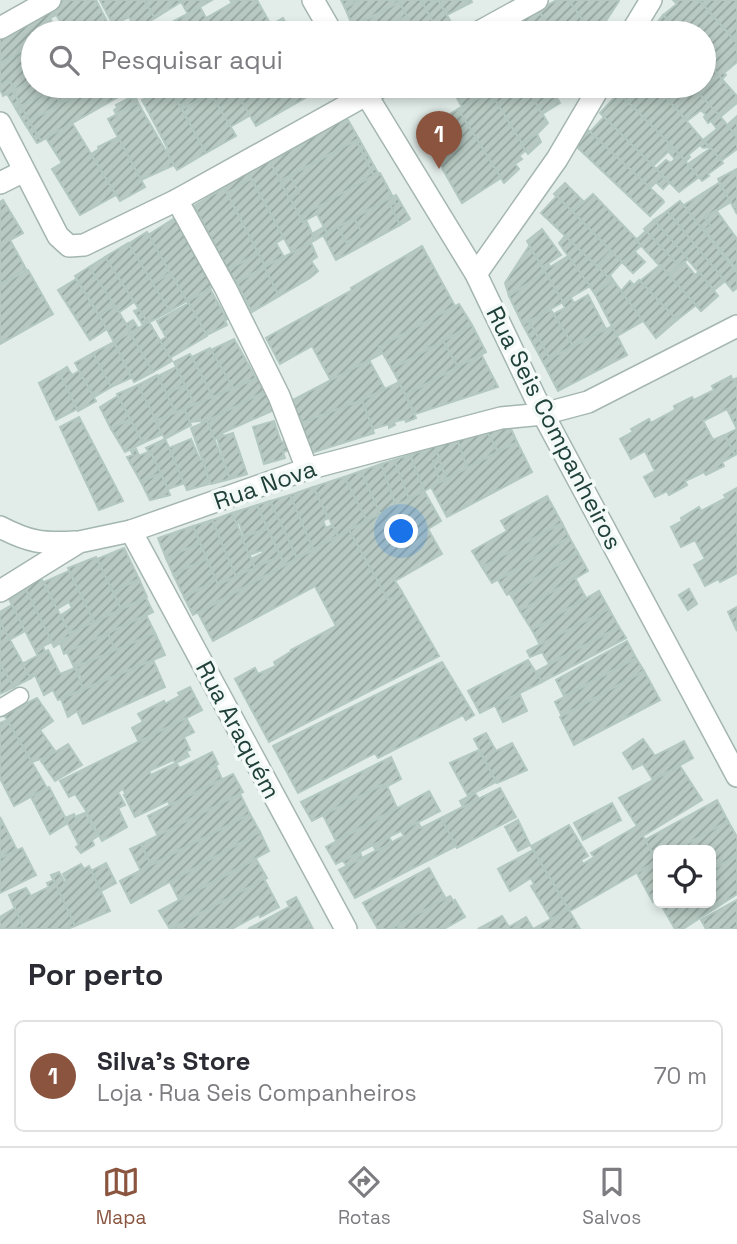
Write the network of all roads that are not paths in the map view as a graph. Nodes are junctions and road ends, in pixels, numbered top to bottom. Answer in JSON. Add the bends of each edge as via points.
{"nodes":[{"id":1,"x":50,"y":0,"type":"edge"},
{"id":2,"x":313,"y":0,"type":"edge"},
{"id":3,"x":537,"y":0,"type":"edge"},
{"id":4,"x":651,"y":0,"type":"edge"},
{"id":5,"x":325,"y":21,"type":"edge"},
{"id":6,"x":499,"y":21,"type":"edge"},
{"id":7,"x":638,"y":21,"type":"edge"},
{"id":8,"x":0,"y":29,"type":"edge"},
{"id":9,"x":354,"y":98,"type":"edge"},
{"id":10,"x":375,"y":98,"type":"edge"},
{"id":11,"x":593,"y":98,"type":"edge"},
{"id":12,"x":0,"y":123,"type":"edge"},
{"id":13,"x":24,"y":171,"type":"junction"},
{"id":14,"x":0,"y":183,"type":"edge"},
{"id":15,"x":177,"y":200,"type":"junction"},
{"id":16,"x":476,"y":274,"type":"junction"},
{"id":17,"x":737,"y":326,"type":"edge"},
{"id":18,"x":543,"y":414,"type":"junction"},
{"id":19,"x":307,"y":469,"type":"junction"},
{"id":20,"x":0,"y":527,"type":"edge"},
{"id":21,"x":131,"y":531,"type":"junction"},
{"id":22,"x":79,"y":542,"type":"junction"},
{"id":23,"x":0,"y":591,"type":"edge"},
{"id":24,"x":20,"y":696,"type":"dead end"},
{"id":25,"x":0,"y":708,"type":"edge"},
{"id":26,"x":737,"y":776,"type":"edge"},
{"id":27,"x":346,"y":929,"type":"edge"}],
"edges":[{"from":1,"to":8,"type":"street"},
{"from":2,"to":5,"type":"street"},
{"from":3,"to":6,"type":"street"},
{"from":4,"to":7,"type":"street"},
{"from":9,"to":15,"type":"street"},
{"from":10,"to":16,"type":"street","name":"Rua Seis Companheiros"},
{"from":11,"to":16,"type":"street","via":[[557,159]]},
{"from":12,"to":13,"type":"street"},
{"from":13,"to":14,"type":"street"},
{"from":13,"to":15,"type":"street","via":[[58,236],[69,246],[84,245]]},
{"from":15,"to":19,"type":"street","via":[[279,396]]},
{"from":16,"to":18,"type":"street","name":"Rua Seis Companheiros"},
{"from":17,"to":18,"type":"street","name":"Rua Nova","via":[[588,402]]},
{"from":18,"to":19,"type":"street","name":"Rua Nova","via":[[502,418]]},
{"from":18,"to":26,"type":"street","name":"Rua Seis Companheiros"},
{"from":19,"to":21,"type":"street","name":"Rua Nova"},
{"from":20,"to":22,"type":"street","via":[[35,542]]},
{"from":21,"to":22,"type":"street","name":"Rua Nova"},
{"from":21,"to":27,"type":"street","name":"Rua Araquém"},
{"from":22,"to":23,"type":"street","name":"Rua Nova"},
{"from":24,"to":25,"type":"lane"}]}
